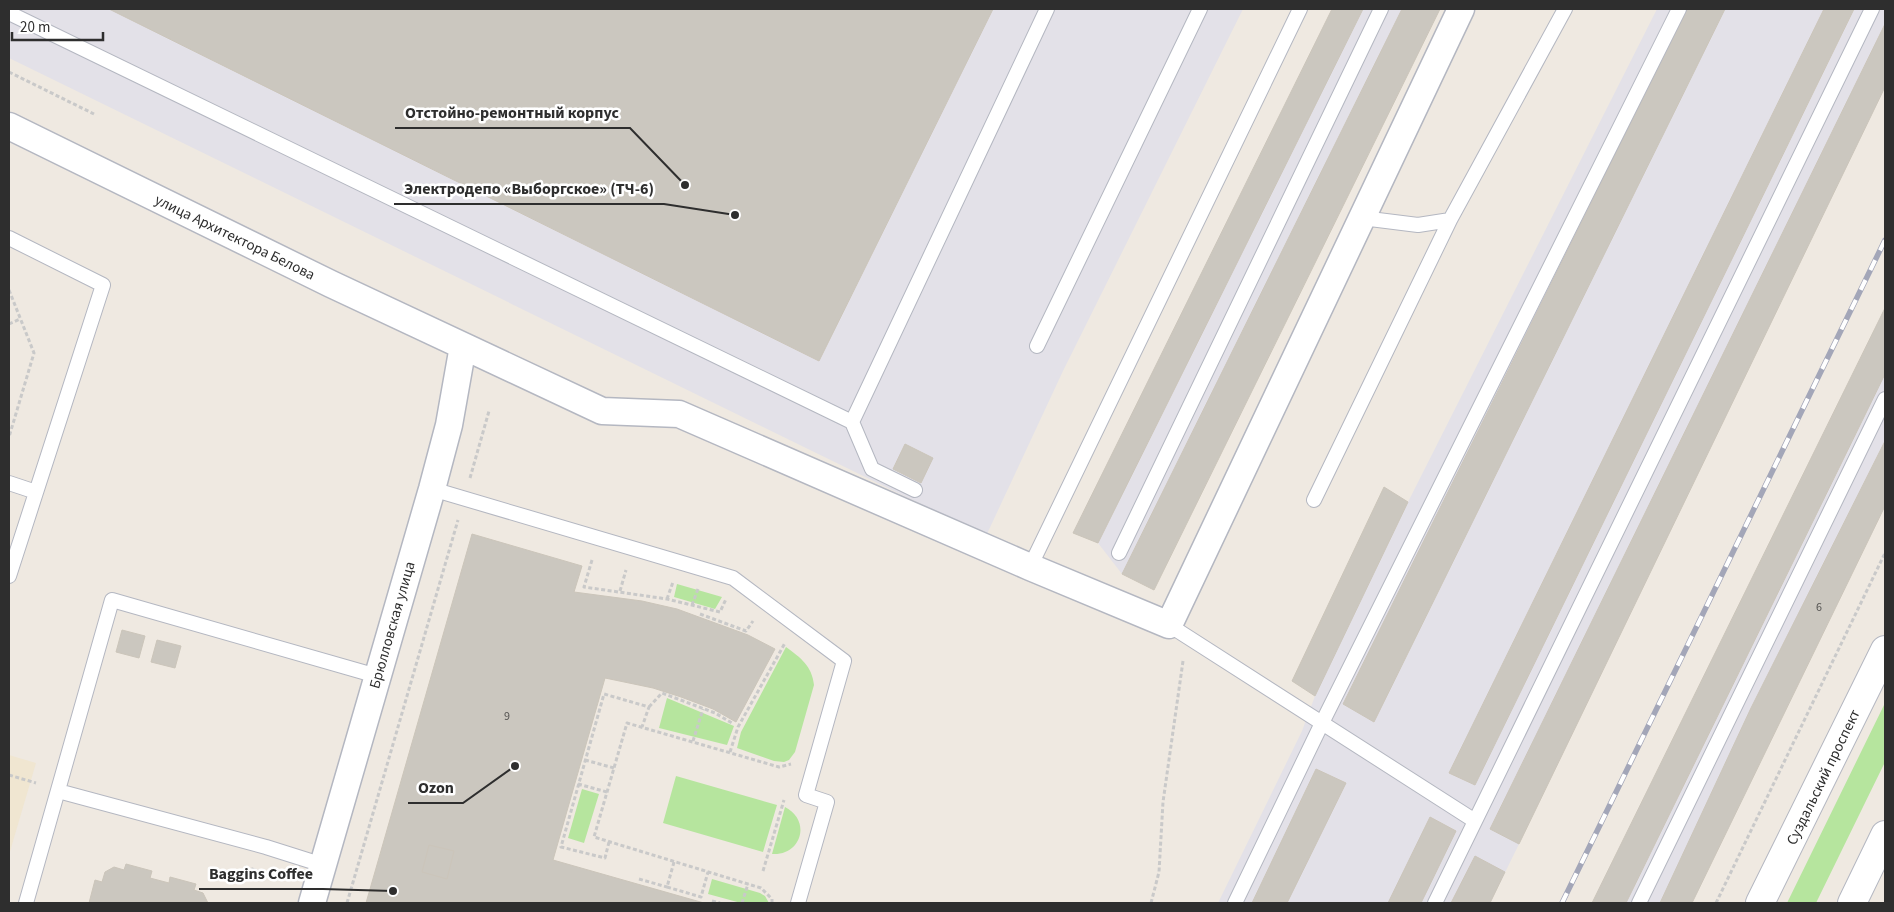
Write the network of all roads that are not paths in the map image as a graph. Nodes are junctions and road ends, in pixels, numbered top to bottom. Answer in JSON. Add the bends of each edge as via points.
{"nodes":[{"id":1,"x":1047,"y":9,"type":"edge"},
{"id":2,"x":1200,"y":9,"type":"edge"},
{"id":3,"x":1300,"y":9,"type":"edge"},
{"id":4,"x":1381,"y":9,"type":"edge"},
{"id":5,"x":1461,"y":9,"type":"edge"},
{"id":6,"x":1565,"y":9,"type":"edge"},
{"id":7,"x":1679,"y":9,"type":"edge"},
{"id":8,"x":1872,"y":9,"type":"edge"},
{"id":9,"x":9,"y":13,"type":"edge"},
{"id":10,"x":9,"y":126,"type":"edge"},
{"id":11,"x":1362,"y":218,"type":"junction"},
{"id":12,"x":1450,"y":220,"type":"junction"},
{"id":13,"x":9,"y":238,"type":"edge"},
{"id":14,"x":463,"y":346,"type":"junction"},
{"id":15,"x":1037,"y":346,"type":"dead end"},
{"id":16,"x":1885,"y":399,"type":"edge"},
{"id":17,"x":852,"y":422,"type":"junction"},
{"id":18,"x":9,"y":483,"type":"edge"},
{"id":19,"x":432,"y":489,"type":"junction"},
{"id":20,"x":916,"y":490,"type":"dead end"},
{"id":21,"x":36,"y":492,"type":"junction"},
{"id":22,"x":1314,"y":500,"type":"dead end"},
{"id":23,"x":1119,"y":552,"type":"dead end"},
{"id":24,"x":1030,"y":567,"type":"junction"},
{"id":25,"x":9,"y":576,"type":"edge"},
{"id":26,"x":1178,"y":631,"type":"junction"},
{"id":27,"x":1885,"y":650,"type":"edge"},
{"id":28,"x":377,"y":676,"type":"junction"},
{"id":29,"x":1322,"y":723,"type":"junction"},
{"id":30,"x":58,"y":791,"type":"junction"},
{"id":31,"x":1475,"y":821,"type":"junction"},
{"id":32,"x":1885,"y":835,"type":"edge"},
{"id":33,"x":323,"y":865,"type":"junction"},
{"id":34,"x":26,"y":903,"type":"edge"},
{"id":35,"x":312,"y":903,"type":"edge"},
{"id":36,"x":798,"y":903,"type":"edge"},
{"id":37,"x":1235,"y":903,"type":"edge"},
{"id":38,"x":1435,"y":903,"type":"edge"},
{"id":39,"x":1639,"y":903,"type":"edge"},
{"id":40,"x":1760,"y":903,"type":"edge"},
{"id":41,"x":1852,"y":903,"type":"edge"}],
"edges":[{"from":1,"to":17,"type":"lane"},
{"from":2,"to":15,"type":"lane"},
{"from":3,"to":24,"type":"lane"},
{"from":4,"to":23,"type":"lane"},
{"from":5,"to":11,"type":"street"},
{"from":6,"to":12,"type":"lane"},
{"from":7,"to":29,"type":"lane"},
{"from":8,"to":31,"type":"lane"},
{"from":9,"to":17,"type":"lane"},
{"from":10,"to":14,"type":"street","name":"улица Архитектора Белова"},
{"from":11,"to":12,"type":"lane","via":[[1418,225]]},
{"from":11,"to":26,"type":"street"},
{"from":12,"to":22,"type":"lane"},
{"from":13,"to":21,"type":"lane","via":[[103,285]]},
{"from":14,"to":19,"type":"street","name":"Брюлловская улица","via":[[449,426]]},
{"from":14,"to":24,"type":"street","name":"улица Архитектора Белова","via":[[602,411],[679,414]]},
{"from":16,"to":39,"type":"lane"},
{"from":17,"to":20,"type":"lane","via":[[872,469]]},
{"from":18,"to":21,"type":"lane"},
{"from":19,"to":28,"type":"street","name":"Брюлловская улица"},
{"from":19,"to":36,"type":"lane","via":[[733,578],[844,661],[806,795],[827,802]]},
{"from":21,"to":25,"type":"lane"},
{"from":24,"to":26,"type":"street","name":"улица Архитектора Белова"},
{"from":26,"to":29,"type":"lane"},
{"from":27,"to":40,"type":"main road","name":"Суздальский проспект"},
{"from":28,"to":30,"type":"lane","via":[[112,600]]},
{"from":28,"to":33,"type":"street","name":"Брюлловская улица"},
{"from":29,"to":31,"type":"lane"},
{"from":29,"to":37,"type":"lane"},
{"from":30,"to":33,"type":"lane"},
{"from":30,"to":34,"type":"lane"},
{"from":31,"to":38,"type":"lane"},
{"from":32,"to":41,"type":"main road"},
{"from":33,"to":35,"type":"street","name":"Брюлловская улица"}]}
